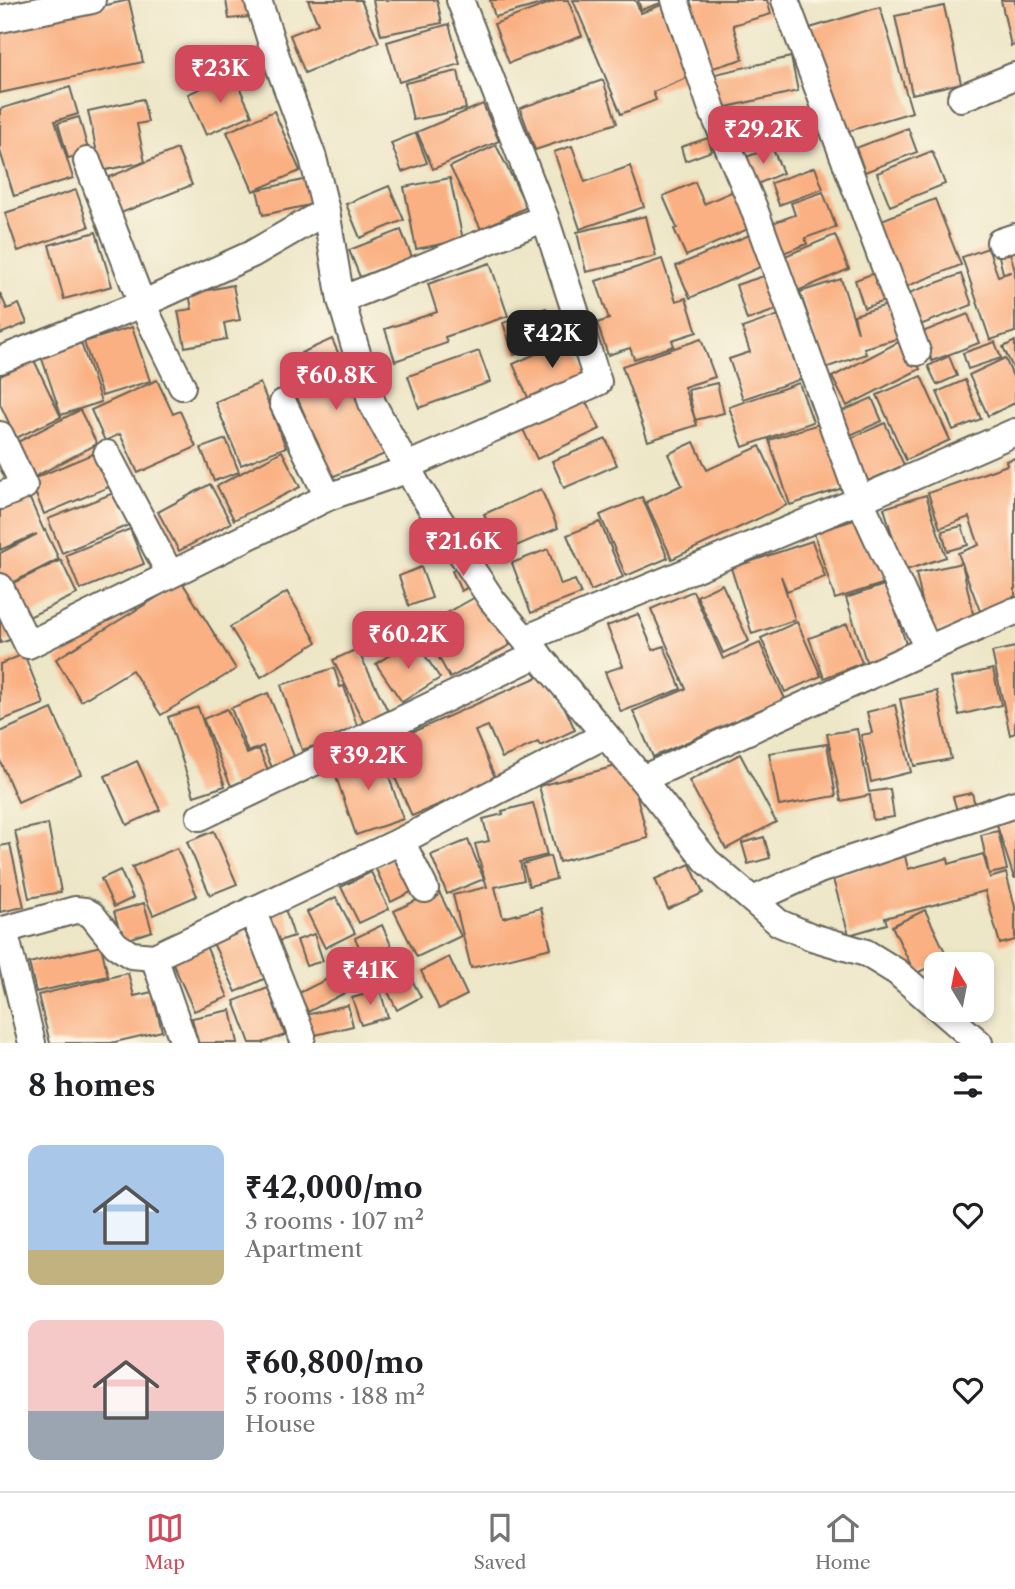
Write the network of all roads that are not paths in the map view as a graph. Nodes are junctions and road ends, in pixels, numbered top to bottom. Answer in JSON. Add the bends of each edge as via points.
{"nodes":[{"id":1,"x":92,"y":0,"type":"edge"},
{"id":2,"x":258,"y":0,"type":"edge"},
{"id":3,"x":460,"y":0,"type":"edge"},
{"id":4,"x":675,"y":0,"type":"edge"},
{"id":5,"x":785,"y":0,"type":"edge"},
{"id":6,"x":0,"y":19,"type":"edge"},
{"id":7,"x":1015,"y":76,"type":"edge"},
{"id":8,"x":961,"y":98,"type":"dead end"},
{"id":9,"x":87,"y":161,"type":"dead end"},
{"id":10,"x":326,"y":211,"type":"junction"},
{"id":11,"x":545,"y":218,"type":"junction"},
{"id":12,"x":341,"y":300,"type":"junction"},
{"id":13,"x":142,"y":304,"type":"junction"},
{"id":14,"x":917,"y":352,"type":"dead end"},
{"id":15,"x":0,"y":360,"type":"edge"},
{"id":16,"x":182,"y":386,"type":"dead end"},
{"id":17,"x":283,"y":403,"type":"dead end"},
{"id":18,"x":1015,"y":432,"type":"edge"},
{"id":19,"x":0,"y":435,"type":"edge"},
{"id":20,"x":107,"y":454,"type":"dead end"},
{"id":21,"x":408,"y":468,"type":"junction"},
{"id":22,"x":0,"y":496,"type":"edge"},
{"id":23,"x":328,"y":498,"type":"junction"},
{"id":24,"x":860,"y":499,"type":"junction"},
{"id":25,"x":170,"y":574,"type":"junction"},
{"id":26,"x":0,"y":587,"type":"edge"},
{"id":27,"x":1015,"y":611,"type":"edge"},
{"id":28,"x":531,"y":646,"type":"junction"},
{"id":29,"x":928,"y":649,"type":"junction"},
{"id":30,"x":605,"y":735,"type":"junction"},
{"id":31,"x":642,"y":779,"type":"junction"},
{"id":32,"x":1015,"y":804,"type":"edge"},
{"id":33,"x":200,"y":817,"type":"dead end"},
{"id":34,"x":401,"y":841,"type":"junction"},
{"id":35,"x":425,"y":890,"type":"dead end"},
{"id":36,"x":753,"y":900,"type":"junction"},
{"id":37,"x":252,"y":911,"type":"junction"},
{"id":38,"x":2,"y":931,"type":"edge"},
{"id":39,"x":154,"y":957,"type":"junction"},
{"id":40,"x":924,"y":996,"type":"edge"},
{"id":41,"x":955,"y":1022,"type":"edge"},
{"id":42,"x":302,"y":1036,"type":"dead end"},
{"id":43,"x":32,"y":1043,"type":"edge"},
{"id":44,"x":184,"y":1043,"type":"edge"},
{"id":45,"x":979,"y":1043,"type":"edge"}],
"edges":[{"from":1,"to":6,"type":"street"},
{"from":2,"to":10,"type":"street","via":[[313,158]]},
{"from":3,"to":11,"type":"street"},
{"from":4,"to":24,"type":"street"},
{"from":5,"to":14,"type":"street"},
{"from":7,"to":8,"type":"street"},
{"from":9,"to":13,"type":"street"},
{"from":10,"to":12,"type":"street"},
{"from":10,"to":13,"type":"street","via":[[252,254]]},
{"from":11,"to":12,"type":"street"},
{"from":11,"to":21,"type":"street","via":[[598,382]]},
{"from":12,"to":21,"type":"street","via":[[372,403]]},
{"from":13,"to":15,"type":"street"},
{"from":13,"to":16,"type":"street"},
{"from":17,"to":23,"type":"street"},
{"from":18,"to":24,"type":"street"},
{"from":19,"to":22,"type":"street","via":[[24,486]]},
{"from":20,"to":25,"type":"street"},
{"from":21,"to":23,"type":"street"},
{"from":21,"to":28,"type":"street","via":[[492,600]]},
{"from":23,"to":25,"type":"street"},
{"from":24,"to":28,"type":"street"},
{"from":24,"to":29,"type":"street"},
{"from":25,"to":26,"type":"street","via":[[28,645]]},
{"from":27,"to":29,"type":"street"},
{"from":28,"to":30,"type":"street"},
{"from":28,"to":33,"type":"street"},
{"from":29,"to":31,"type":"street"},
{"from":30,"to":31,"type":"street"},
{"from":30,"to":34,"type":"street"},
{"from":31,"to":36,"type":"street","via":[[707,862]]},
{"from":32,"to":36,"type":"street","via":[[819,870]]},
{"from":34,"to":35,"type":"street"},
{"from":34,"to":37,"type":"street"},
{"from":36,"to":40,"type":"street","via":[[779,923],[866,953]]},
{"from":37,"to":39,"type":"street"},
{"from":37,"to":42,"type":"street"},
{"from":38,"to":39,"type":"street","via":[[85,911],[131,955]]},
{"from":38,"to":43,"type":"street"},
{"from":39,"to":44,"type":"street"},
{"from":41,"to":45,"type":"street"}]}
